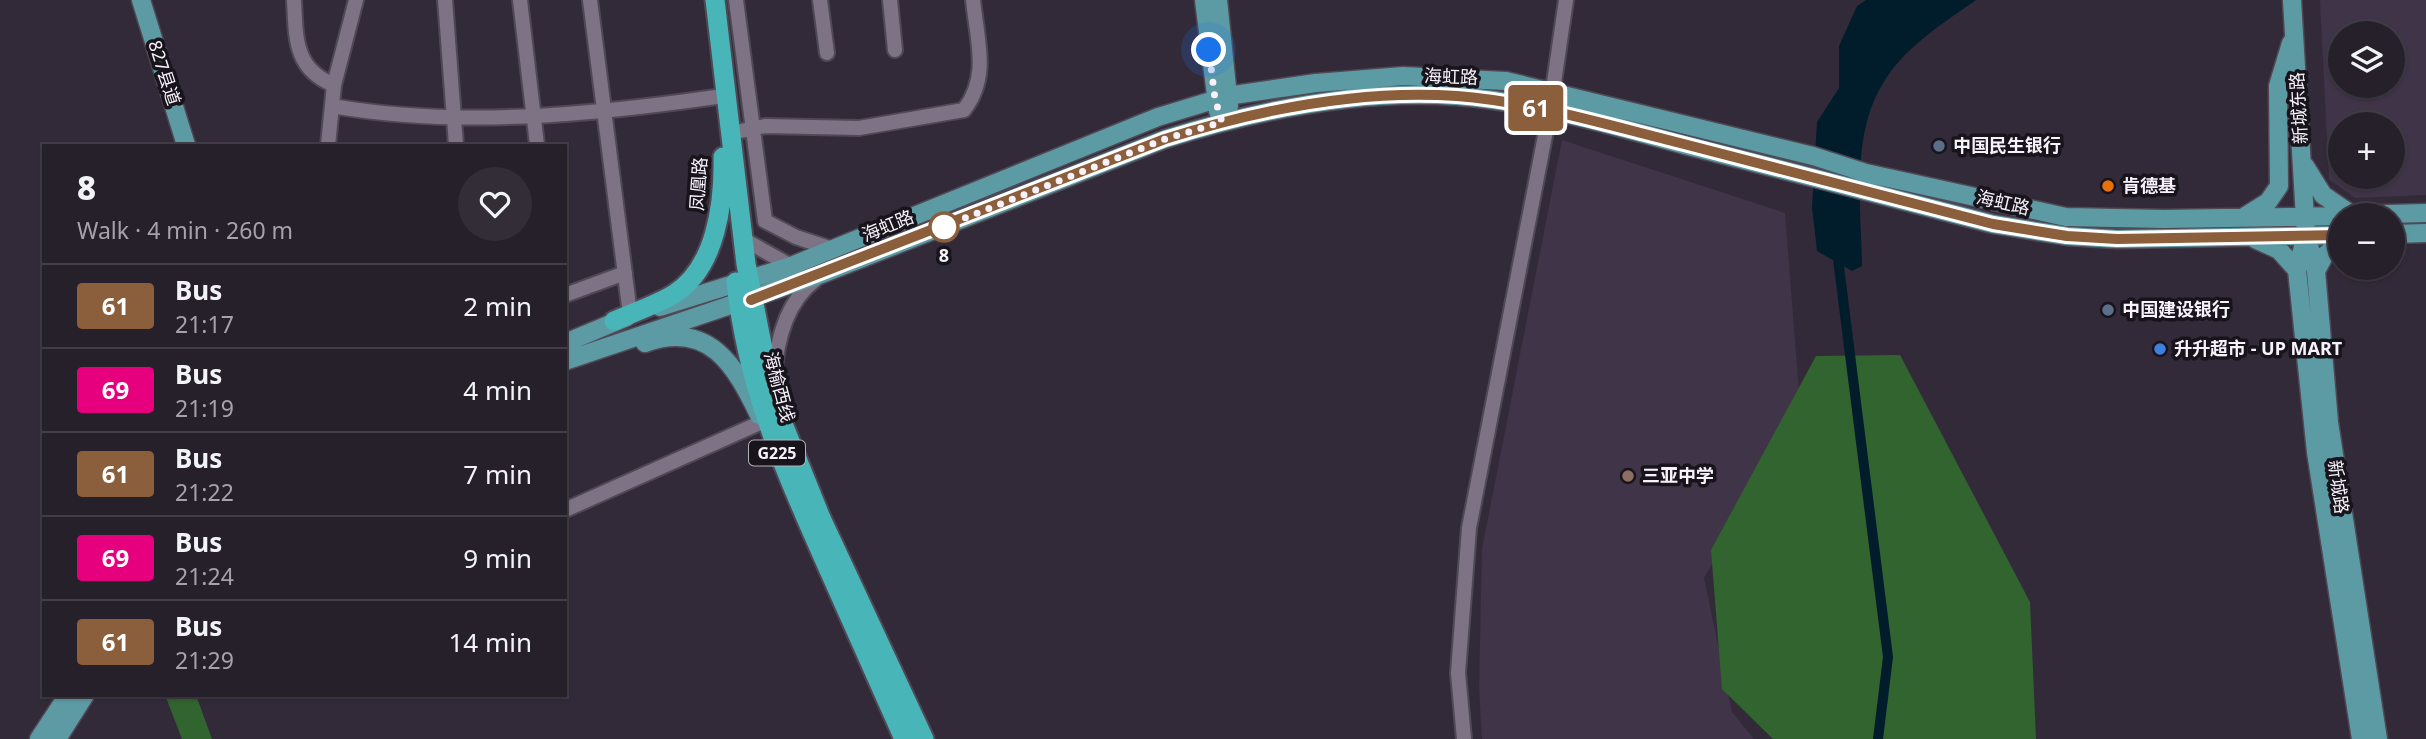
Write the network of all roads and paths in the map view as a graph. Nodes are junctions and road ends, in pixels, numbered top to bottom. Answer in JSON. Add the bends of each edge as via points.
{"nodes":[{"id":1,"x":141,"y":0,"type":"edge"},
{"id":2,"x":294,"y":0,"type":"edge"},
{"id":3,"x":356,"y":0,"type":"edge"},
{"id":4,"x":445,"y":0,"type":"edge"},
{"id":5,"x":520,"y":0,"type":"edge"},
{"id":6,"x":590,"y":0,"type":"edge"},
{"id":7,"x":704,"y":0,"type":"edge"},
{"id":8,"x":715,"y":0,"type":"edge"},
{"id":9,"x":736,"y":0,"type":"edge"},
{"id":10,"x":820,"y":0,"type":"edge"},
{"id":11,"x":890,"y":0,"type":"edge"},
{"id":12,"x":973,"y":0,"type":"edge"},
{"id":13,"x":1204,"y":0,"type":"edge"},
{"id":14,"x":1218,"y":0,"type":"edge"},
{"id":15,"x":1566,"y":0,"type":"edge"},
{"id":16,"x":2292,"y":0,"type":"edge"},
{"id":17,"x":2294,"y":33,"type":"junction"},
{"id":18,"x":894,"y":50,"type":"dead end"},
{"id":19,"x":827,"y":53,"type":"dead end"},
{"id":20,"x":334,"y":85,"type":"junction"},
{"id":21,"x":716,"y":97,"type":"junction"},
{"id":22,"x":1221,"y":97,"type":"junction"},
{"id":23,"x":1550,"y":101,"type":"junction"},
{"id":24,"x":332,"y":106,"type":"junction"},
{"id":25,"x":602,"y":113,"type":"junction"},
{"id":26,"x":533,"y":116,"type":"junction"},
{"id":27,"x":454,"y":117,"type":"junction"},
{"id":28,"x":1226,"y":121,"type":"junction"},
{"id":29,"x":752,"y":128,"type":"junction"},
{"id":30,"x":727,"y":139,"type":"junction"},
{"id":31,"x":187,"y":144,"type":"edge"},
{"id":32,"x":328,"y":144,"type":"edge"},
{"id":33,"x":456,"y":144,"type":"edge"},
{"id":34,"x":537,"y":144,"type":"edge"},
{"id":35,"x":2302,"y":159,"type":"junction"},
{"id":36,"x":1864,"y":181,"type":"junction"},
{"id":37,"x":2333,"y":203,"type":"edge"},
{"id":38,"x":2426,"y":213,"type":"edge"},
{"id":39,"x":2405,"y":214,"type":"edge"},
{"id":40,"x":2328,"y":216,"type":"edge"},
{"id":41,"x":2305,"y":217,"type":"junction"},
{"id":42,"x":2243,"y":218,"type":"junction"},
{"id":43,"x":2426,"y":233,"type":"edge"},
{"id":44,"x":2405,"y":234,"type":"edge"},
{"id":45,"x":2306,"y":235,"type":"junction"},
{"id":46,"x":2328,"y":235,"type":"edge"},
{"id":47,"x":2249,"y":237,"type":"junction"},
{"id":48,"x":743,"y":239,"type":"junction"},
{"id":49,"x":832,"y":249,"type":"junction"},
{"id":50,"x":2328,"y":253,"type":"edge"},
{"id":51,"x":791,"y":266,"type":"junction"},
{"id":52,"x":2297,"y":270,"type":"junction"},
{"id":53,"x":2316,"y":271,"type":"junction"},
{"id":54,"x":625,"y":273,"type":"junction"},
{"id":55,"x":822,"y":274,"type":"junction"},
{"id":56,"x":744,"y":286,"type":"junction"},
{"id":57,"x":567,"y":294,"type":"edge"},
{"id":58,"x":622,"y":318,"type":"junction"},
{"id":59,"x":567,"y":342,"type":"edge"},
{"id":60,"x":567,"y":360,"type":"edge"},
{"id":61,"x":567,"y":369,"type":"edge"},
{"id":62,"x":773,"y":399,"type":"junction"},
{"id":63,"x":762,"y":422,"type":"junction"},
{"id":64,"x":774,"y":447,"type":"junction"},
{"id":65,"x":567,"y":509,"type":"edge"},
{"id":66,"x":67,"y":697,"type":"edge"},
{"id":67,"x":84,"y":697,"type":"edge"},
{"id":68,"x":39,"y":739,"type":"edge"},
{"id":69,"x":57,"y":739,"type":"edge"},
{"id":70,"x":904,"y":739,"type":"edge"},
{"id":71,"x":924,"y":739,"type":"edge"},
{"id":72,"x":1464,"y":739,"type":"edge"},
{"id":73,"x":2361,"y":739,"type":"edge"},
{"id":74,"x":2378,"y":739,"type":"edge"}],
"edges":[{"from":1,"to":31,"type":"main road","name":"827县道"},
{"from":2,"to":20,"type":"street","via":[[296,46],[315,78]]},
{"from":3,"to":20,"type":"street"},
{"from":4,"to":27,"type":"street"},
{"from":5,"to":26,"type":"street"},
{"from":6,"to":25,"type":"street"},
{"from":7,"to":21,"type":"highway","name":"凤凰路","number":"G225"},
{"from":8,"to":30,"type":"highway","name":"凤凰路","number":"G225"},
{"from":9,"to":29,"type":"street"},
{"from":10,"to":19,"type":"street"},
{"from":11,"to":18,"type":"street"},
{"from":12,"to":29,"type":"street","via":[[981,77],[964,110],[859,128]]},
{"from":13,"to":22,"type":"main road"},
{"from":14,"to":22,"type":"main road"},
{"from":15,"to":23,"type":"street"},
{"from":16,"to":17,"type":"main road","name":"新城东路"},
{"from":17,"to":35,"type":"main road","name":"新城东路"},
{"from":17,"to":42,"type":"main road","via":[[2278,86],[2279,186],[2268,202]]},
{"from":20,"to":24,"type":"street"},
{"from":21,"to":25,"type":"street"},
{"from":21,"to":30,"type":"highway","name":"凤凰路","number":"G225"},
{"from":22,"to":23,"type":"main road","name":"海虹路","via":[[1403,76],[1490,79]]},
{"from":22,"to":28,"type":"main road"},
{"from":22,"to":49,"type":"main road","name":"海虹路","via":[[1158,117]]},
{"from":23,"to":28,"type":"main road","name":"海虹路","via":[[1409,96],[1318,103]]},
{"from":23,"to":36,"type":"main road","name":"海虹路","via":[[1812,177]]},
{"from":23,"to":36,"type":"main road","name":"海虹路","via":[[1813,156]]},
{"from":23,"to":72,"type":"street","via":[[1469,528],[1458,673]]},
{"from":24,"to":27,"type":"street","via":[[369,113]]},
{"from":24,"to":32,"type":"street"},
{"from":25,"to":26,"type":"street"},
{"from":25,"to":54,"type":"street"},
{"from":26,"to":27,"type":"street"},
{"from":26,"to":34,"type":"street"},
{"from":27,"to":33,"type":"street"},
{"from":28,"to":55,"type":"main road","name":"海虹路","via":[[1165,139]]},
{"from":29,"to":30,"type":"street"},
{"from":29,"to":49,"type":"street","via":[[765,221]]},
{"from":30,"to":48,"type":"highway","name":"凤凰路","number":"G225"},
{"from":30,"to":56,"type":"highway","name":"海榆西线","number":"G225"},
{"from":30,"to":58,"type":"highway","name":"凤凰路","number":"G225","via":[[712,244],[675,294]]},
{"from":35,"to":37,"type":"main road","via":[[2312,182]]},
{"from":35,"to":41,"type":"main road","name":"新城东路"},
{"from":36,"to":42,"type":"main road","name":"海虹路","via":[[2066,217]]},
{"from":36,"to":47,"type":"main road","name":"海虹路","via":[[1993,224],[2067,236]]},
{"from":38,"to":39,"type":"main road"},
{"from":40,"to":41,"type":"main road","name":"海虹路"},
{"from":41,"to":42,"type":"main road","name":"海虹路"},
{"from":41,"to":45,"type":"main road","name":"新城路"},
{"from":43,"to":44,"type":"main road"},
{"from":45,"to":46,"type":"main road","name":"海虹路"},
{"from":45,"to":47,"type":"main road","name":"海虹路"},
{"from":45,"to":52,"type":"main road","name":"新城路"},
{"from":45,"to":53,"type":"main road","name":"新城路"},
{"from":47,"to":52,"type":"main road","via":[[2279,250]]},
{"from":48,"to":51,"type":"street"},
{"from":48,"to":56,"type":"highway","name":"凤凰路","number":"G225"},
{"from":49,"to":51,"type":"main road","name":"海虹路"},
{"from":50,"to":53,"type":"main road"},
{"from":51,"to":56,"type":"main road","name":"海虹路"},
{"from":52,"to":73,"type":"main road","name":"新城路","via":[[2316,452]]},
{"from":53,"to":74,"type":"main road","name":"新城路","via":[[2329,422]]},
{"from":54,"to":57,"type":"street"},
{"from":54,"to":58,"type":"street"},
{"from":55,"to":56,"type":"main road","name":"海虹路"},
{"from":55,"to":62,"type":"street","via":[[799,292],[788,312],[775,363]]},
{"from":56,"to":58,"type":"main road","name":"凤凰路"},
{"from":56,"to":60,"type":"main road"},
{"from":56,"to":62,"type":"highway","name":"海榆西线","number":"G225"},
{"from":56,"to":64,"type":"highway","name":"海榆西线","number":"G225","via":[[757,396]]},
{"from":58,"to":59,"type":"main road","name":"凤凰路"},
{"from":61,"to":63,"type":"main road","via":[[659,338],[708,344],[742,379]]},
{"from":62,"to":71,"type":"highway","name":"海榆西线","number":"G225","via":[[821,518]]},
{"from":63,"to":64,"type":"main road"},
{"from":63,"to":65,"type":"street"},
{"from":64,"to":70,"type":"highway","name":"海榆西线","number":"G225"},
{"from":66,"to":68,"type":"main road"},
{"from":67,"to":69,"type":"main road"}]}
